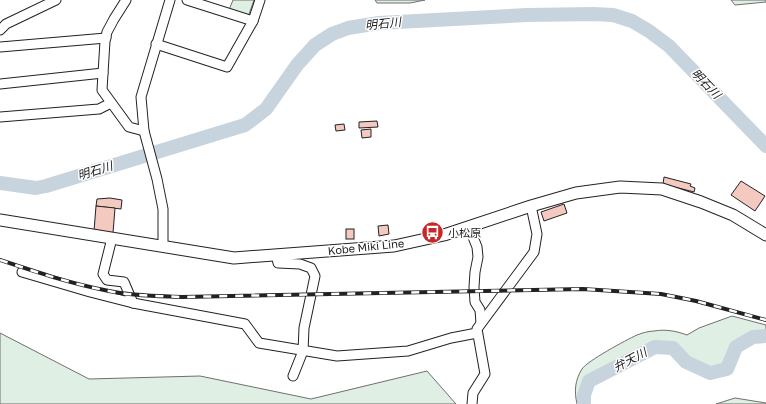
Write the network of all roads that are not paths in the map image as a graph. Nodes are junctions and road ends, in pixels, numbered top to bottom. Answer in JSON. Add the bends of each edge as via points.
{"nodes":[{"id":1,"x":56,"y":0,"type":"edge"},
{"id":2,"x":126,"y":0,"type":"edge"},
{"id":3,"x":170,"y":0,"type":"edge"},
{"id":4,"x":187,"y":0,"type":"edge"},
{"id":5,"x":260,"y":0,"type":"edge"},
{"id":6,"x":253,"y":21,"type":"junction"},
{"id":7,"x":2,"y":24,"type":"edge"},
{"id":8,"x":106,"y":38,"type":"junction"},
{"id":9,"x":156,"y":44,"type":"junction"},
{"id":10,"x":0,"y":47,"type":"edge"},
{"id":11,"x":103,"y":73,"type":"junction"},
{"id":12,"x":0,"y":84,"type":"edge"},
{"id":13,"x":111,"y":103,"type":"junction"},
{"id":14,"x":0,"y":118,"type":"edge"},
{"id":15,"x":144,"y":131,"type":"junction"},
{"id":16,"x":531,"y":206,"type":"junction"},
{"id":17,"x":0,"y":220,"type":"edge"},
{"id":18,"x":469,"y":227,"type":"junction"},
{"id":19,"x":766,"y":235,"type":"edge"},
{"id":20,"x":112,"y":238,"type":"junction"},
{"id":21,"x":163,"y":246,"type":"junction"},
{"id":22,"x":276,"y":255,"type":"junction"},
{"id":23,"x":22,"y":272,"type":"dead end"},
{"id":24,"x":133,"y":303,"type":"junction"},
{"id":25,"x":481,"y":323,"type":"junction"},
{"id":26,"x":477,"y":333,"type":"junction"},
{"id":27,"x":303,"y":351,"type":"junction"},
{"id":28,"x":293,"y":376,"type":"dead end"},
{"id":29,"x":472,"y":404,"type":"edge"}],
"edges":[{"from":1,"to":7,"type":"street"},
{"from":2,"to":8,"type":"street"},
{"from":3,"to":9,"type":"street"},
{"from":4,"to":6,"type":"street"},
{"from":5,"to":6,"type":"street"},
{"from":6,"to":9,"type":"street","via":[[227,68]]},
{"from":8,"to":10,"type":"street"},
{"from":8,"to":11,"type":"street"},
{"from":9,"to":15,"type":"street","via":[[141,97]]},
{"from":11,"to":12,"type":"street"},
{"from":11,"to":13,"type":"street","via":[[102,90]]},
{"from":13,"to":14,"type":"street","via":[[100,109]]},
{"from":13,"to":15,"type":"street","via":[[129,127]]},
{"from":15,"to":21,"type":"street","via":[[158,179],[163,209]]},
{"from":16,"to":18,"type":"main road","name":"Kobe Miki Line"},
{"from":16,"to":19,"type":"main road","name":"Kobe Miki Line","via":[[576,193],[620,187],[662,189],[733,215]]},
{"from":16,"to":25,"type":"street","via":[[537,234],[534,252]]},
{"from":17,"to":20,"type":"main road","name":"Kobe Miki Line"},
{"from":18,"to":22,"type":"main road","name":"Kobe Miki Line","via":[[394,246]]},
{"from":18,"to":25,"type":"street","via":[[477,247],[474,287]]},
{"from":20,"to":21,"type":"main road","name":"Kobe Miki Line"},
{"from":20,"to":24,"type":"street","via":[[103,274],[107,280],[124,282]]},
{"from":21,"to":22,"type":"main road","name":"Kobe Miki Line","via":[[234,258]]},
{"from":22,"to":27,"type":"street","via":[[278,263],[300,264],[311,268],[315,276],[304,328]]},
{"from":23,"to":24,"type":"street"},
{"from":24,"to":27,"type":"street","via":[[245,324],[259,343]]},
{"from":25,"to":26,"type":"street"},
{"from":26,"to":27,"type":"street","via":[[408,351],[337,356]]},
{"from":26,"to":29,"type":"street","via":[[485,374],[473,393]]},
{"from":27,"to":28,"type":"street"}]}
